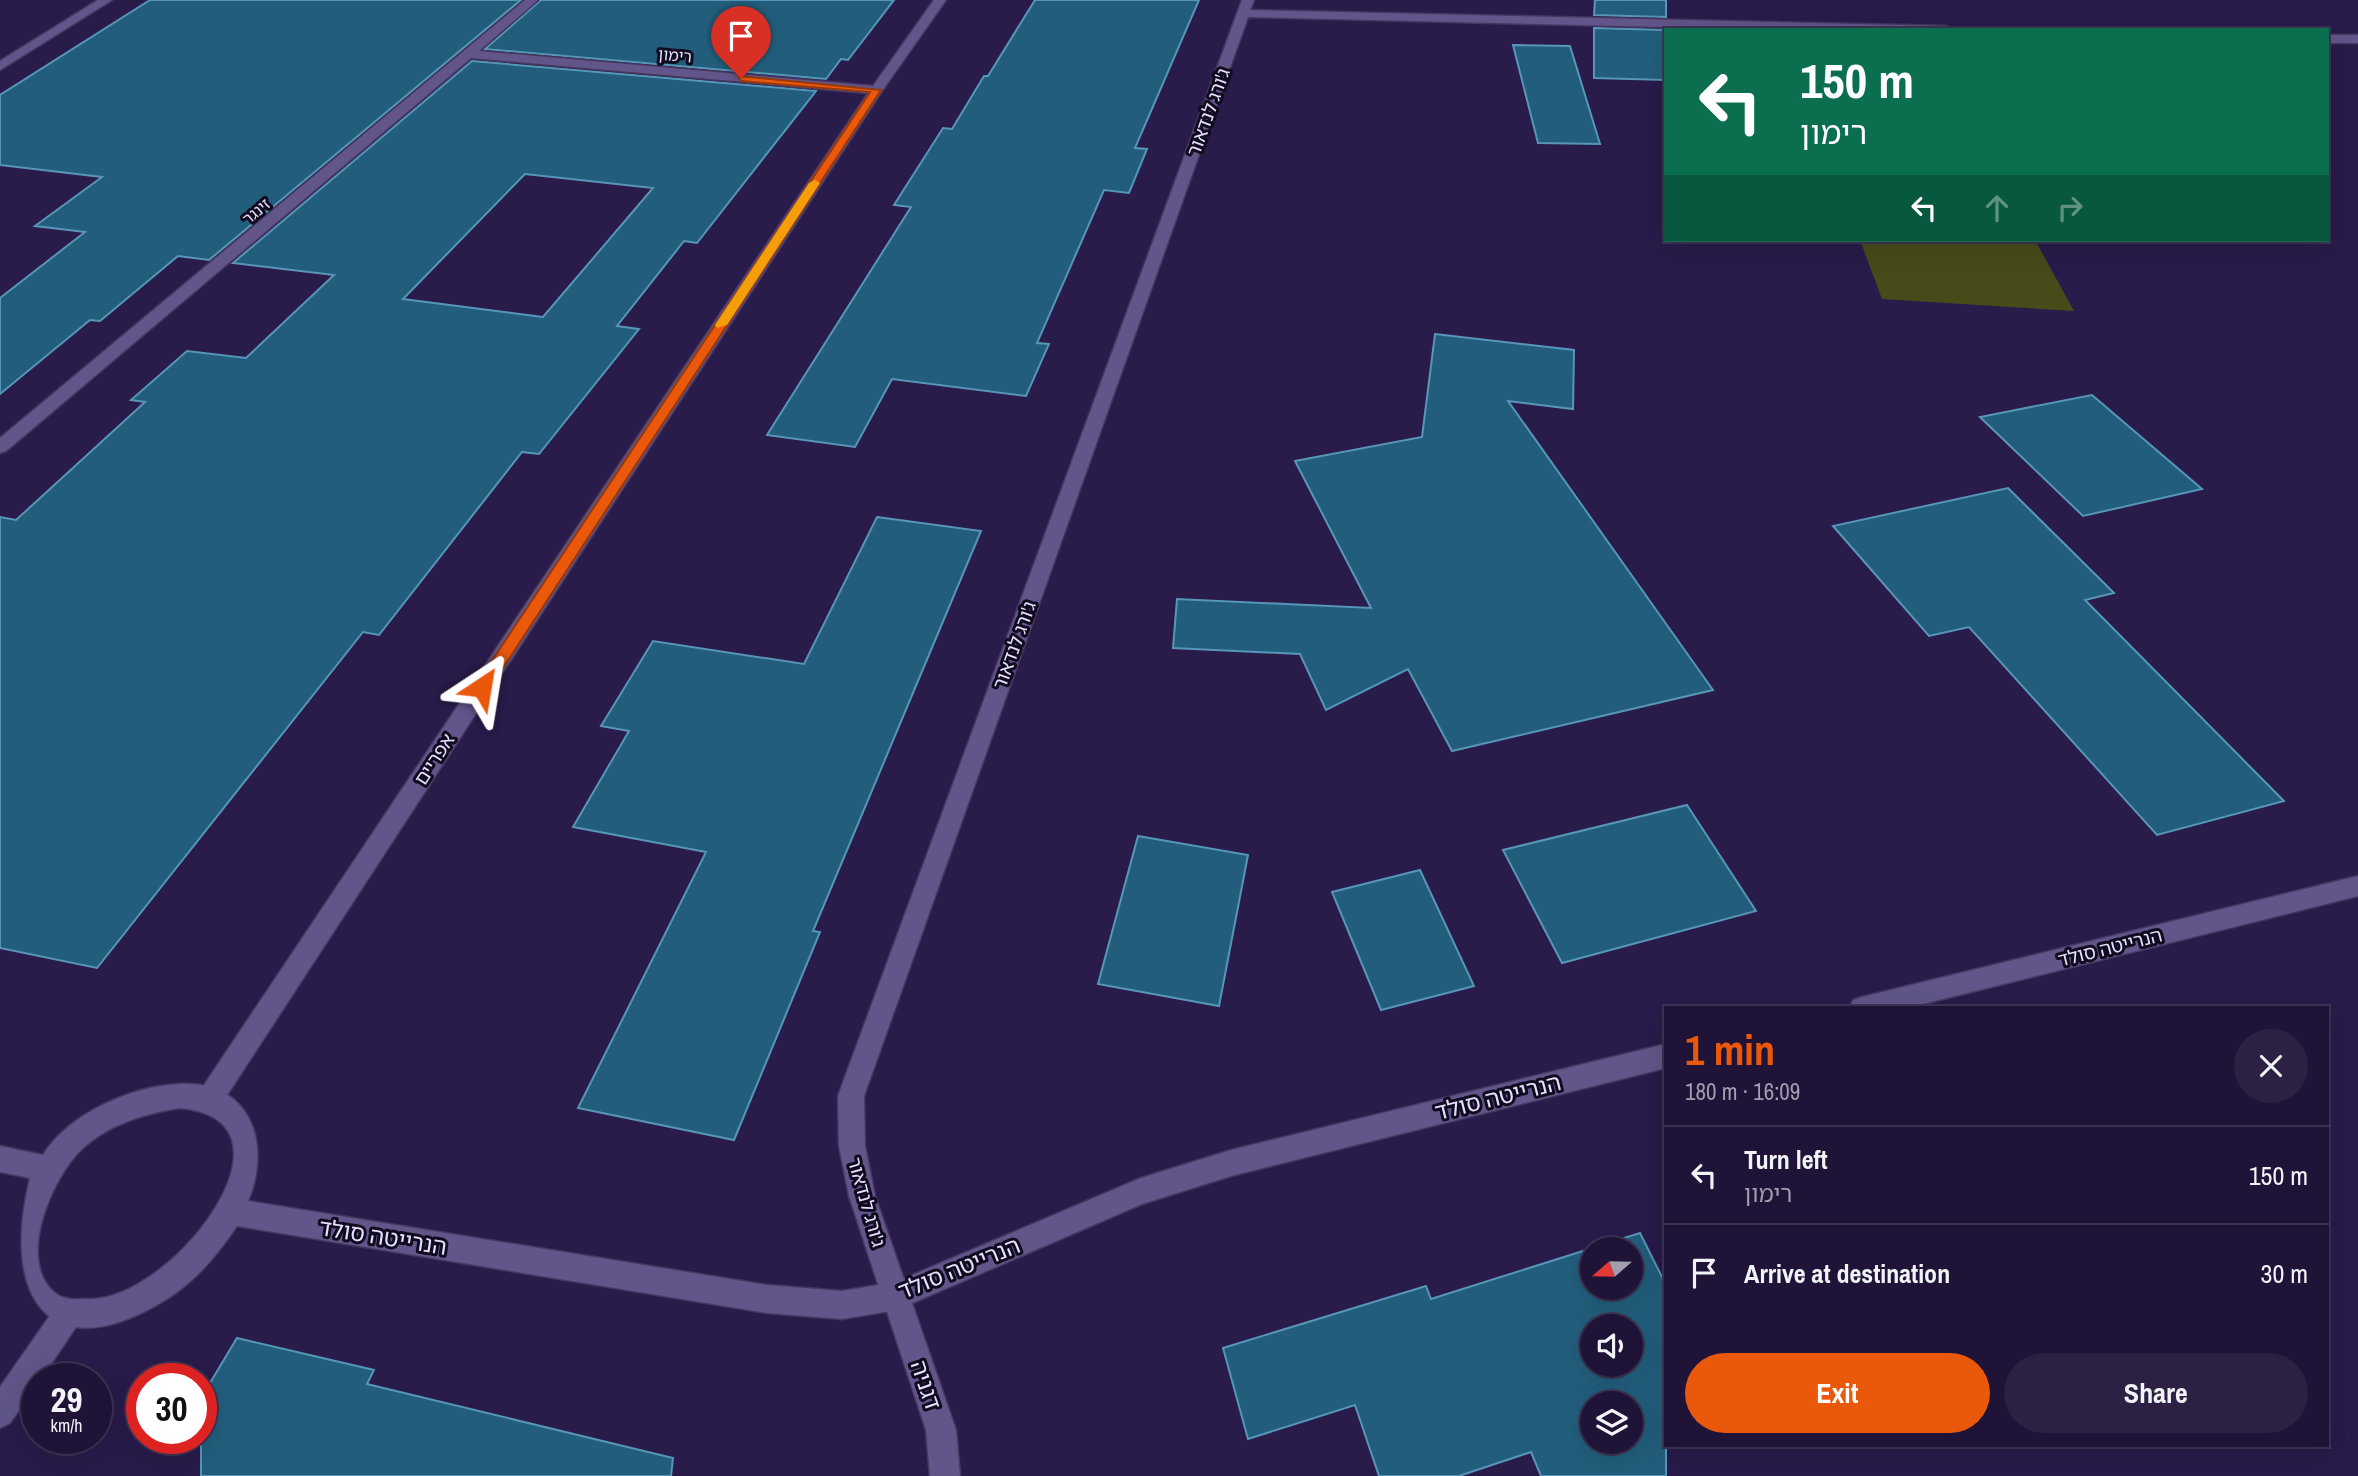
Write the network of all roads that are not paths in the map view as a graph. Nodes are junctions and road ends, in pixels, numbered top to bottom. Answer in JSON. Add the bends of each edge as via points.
{"nodes":[{"id":1,"x":106,"y":0,"type":"edge"},
{"id":2,"x":532,"y":0,"type":"edge"},
{"id":3,"x":940,"y":0,"type":"edge"},
{"id":4,"x":1246,"y":7,"type":"edge"},
{"id":5,"x":1884,"y":28,"type":"edge"},
{"id":6,"x":2329,"y":39,"type":"edge"},
{"id":7,"x":2358,"y":39,"type":"edge"},
{"id":8,"x":471,"y":54,"type":"junction"},
{"id":9,"x":0,"y":66,"type":"edge"},
{"id":10,"x":876,"y":90,"type":"junction"},
{"id":11,"x":0,"y":447,"type":"edge"},
{"id":12,"x":2358,"y":886,"type":"edge"},
{"id":13,"x":1870,"y":1006,"type":"edge"},
{"id":14,"x":1664,"y":1056,"type":"edge"},
{"id":15,"x":209,"y":1100,"type":"junction"},
{"id":16,"x":0,"y":1158,"type":"edge"},
{"id":17,"x":44,"y":1168,"type":"junction"},
{"id":18,"x":233,"y":1212,"type":"junction"},
{"id":19,"x":896,"y":1296,"type":"junction"},
{"id":20,"x":68,"y":1314,"type":"junction"},
{"id":21,"x":0,"y":1413,"type":"edge"},
{"id":22,"x":945,"y":1476,"type":"edge"}],
"edges":[{"from":1,"to":9,"type":"street"},
{"from":2,"to":8,"type":"street","name":"זינגר"},
{"from":3,"to":10,"type":"street","name":"אפריים"},
{"from":4,"to":5,"type":"street"},
{"from":4,"to":19,"type":"street","name":"ג'ורג לנדאור","via":[[851,1096],[852,1146],[862,1196]]},
{"from":6,"to":7,"type":"street"},
{"from":8,"to":10,"type":"street","name":"רימון"},
{"from":8,"to":11,"type":"street","name":"זינגר"},
{"from":10,"to":15,"type":"street","name":"אפריים"},
{"from":12,"to":13,"type":"street","name":"הנרייטה סולד"},
{"from":14,"to":19,"type":"street","name":"הנרייטה סולד","via":[[1218,1167],[1141,1191]]},
{"from":15,"to":17,"type":"street","via":[[179,1096],[146,1101],[75,1139]]},
{"from":15,"to":18,"type":"street","via":[[233,1115],[247,1141],[246,1174]]},
{"from":16,"to":17,"type":"street"},
{"from":17,"to":20,"type":"street","via":[[22,1201],[9,1233],[7,1265],[18,1290],[37,1307]]},
{"from":18,"to":19,"type":"street","name":"הנרייטה סולד","via":[[767,1299],[842,1305]]},
{"from":18,"to":20,"type":"street","via":[[209,1245],[178,1274],[142,1297],[104,1311]]},
{"from":19,"to":22,"type":"street","name":"דגניה","via":[[941,1430]]},
{"from":20,"to":21,"type":"street"}]}
